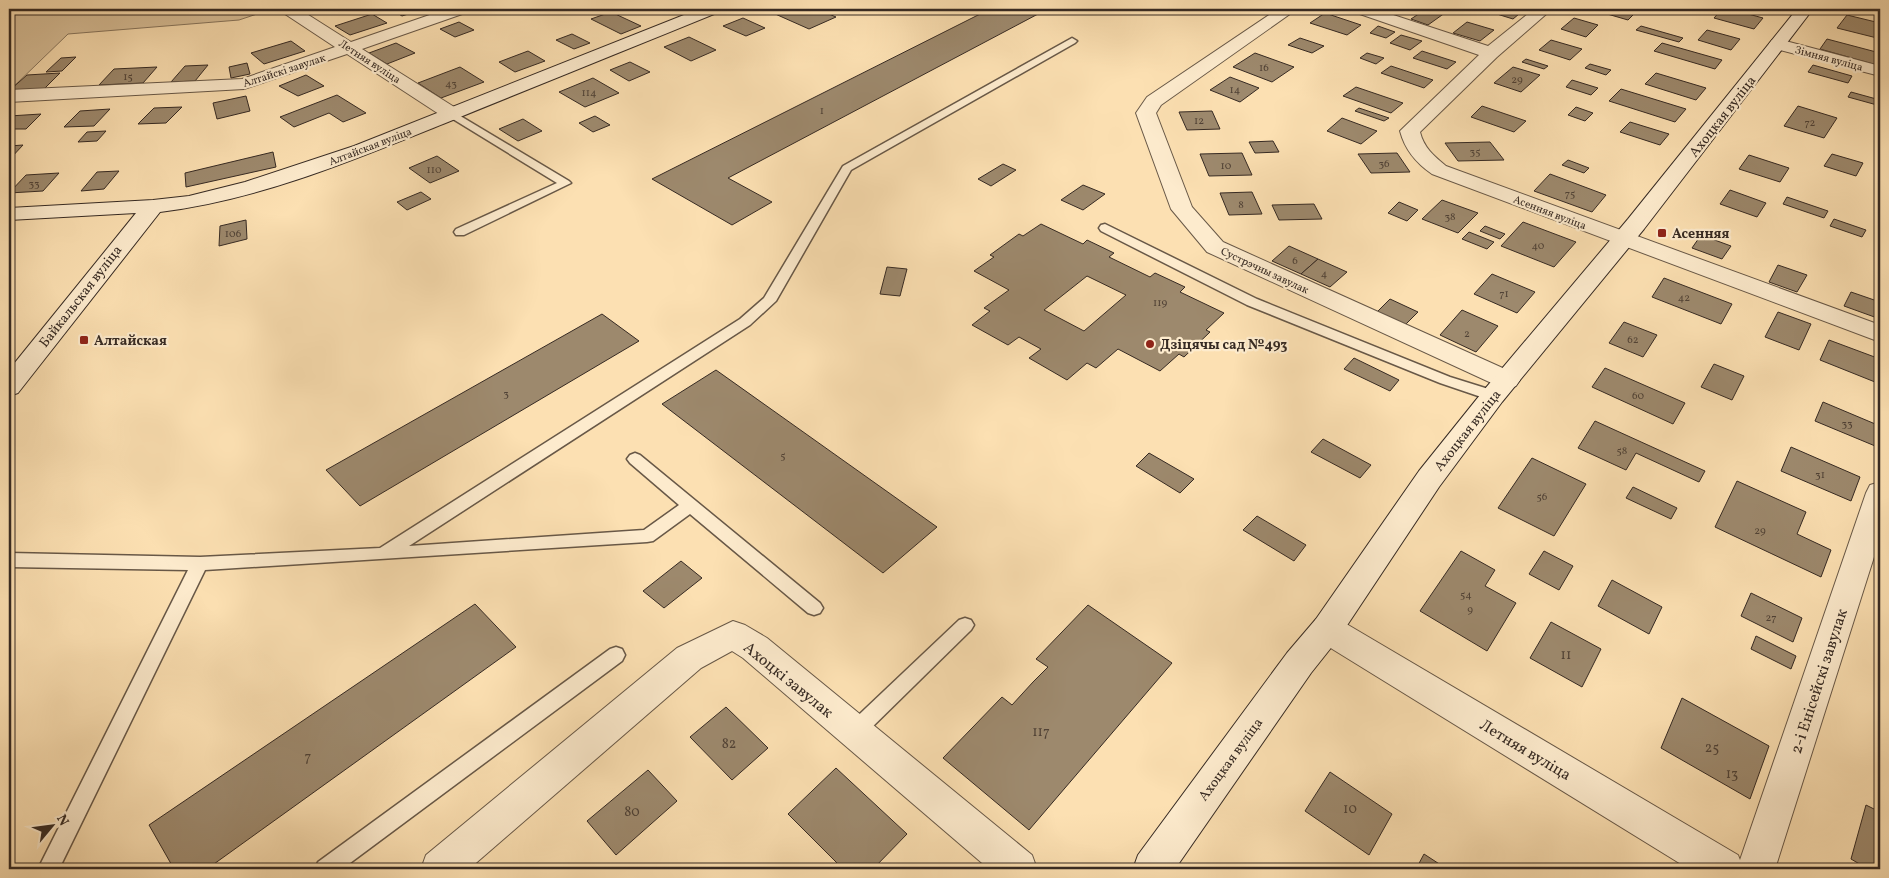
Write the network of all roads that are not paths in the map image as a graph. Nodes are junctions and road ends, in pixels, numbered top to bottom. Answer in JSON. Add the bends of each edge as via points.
{"nodes":[{"id":1,"x":288,"y":9,"type":"edge"},
{"id":2,"x":462,"y":9,"type":"edge"},
{"id":3,"x":713,"y":9,"type":"edge"},
{"id":4,"x":1289,"y":9,"type":"edge"},
{"id":5,"x":1360,"y":9,"type":"edge"},
{"id":6,"x":1544,"y":9,"type":"edge"},
{"id":7,"x":1805,"y":9,"type":"edge"},
{"id":8,"x":1072,"y":41,"type":"dead end"},
{"id":9,"x":1778,"y":44,"type":"junction"},
{"id":10,"x":350,"y":48,"type":"junction"},
{"id":11,"x":1492,"y":53,"type":"junction"},
{"id":12,"x":1880,"y":71,"type":"edge"},
{"id":13,"x":9,"y":96,"type":"edge"},
{"id":14,"x":452,"y":114,"type":"junction"},
{"id":15,"x":153,"y":206,"type":"junction"},
{"id":16,"x":9,"y":214,"type":"edge"},
{"id":17,"x":1105,"y":228,"type":"dead end"},
{"id":18,"x":460,"y":232,"type":"dead end"},
{"id":19,"x":1623,"y":239,"type":"junction"},
{"id":20,"x":1880,"y":334,"type":"edge"},
{"id":21,"x":9,"y":386,"type":"edge"},
{"id":22,"x":1500,"y":388,"type":"junction"},
{"id":23,"x":635,"y":459,"type":"dead end"},
{"id":24,"x":1880,"y":493,"type":"edge"},
{"id":25,"x":691,"y":505,"type":"junction"},
{"id":26,"x":383,"y":554,"type":"junction"},
{"id":27,"x":9,"y":560,"type":"edge"},
{"id":28,"x":200,"y":564,"type":"junction"},
{"id":29,"x":814,"y":608,"type":"dead end"},
{"id":30,"x":965,"y":625,"type":"dead end"},
{"id":31,"x":1327,"y":629,"type":"junction"},
{"id":32,"x":616,"y":655,"type":"dead end"},
{"id":33,"x":854,"y":732,"type":"junction"},
{"id":34,"x":48,"y":869,"type":"edge"},
{"id":35,"x":325,"y":869,"type":"edge"},
{"id":36,"x":440,"y":869,"type":"edge"},
{"id":37,"x":1018,"y":869,"type":"edge"},
{"id":38,"x":1152,"y":869,"type":"edge"},
{"id":39,"x":1724,"y":869,"type":"edge"},
{"id":40,"x":1756,"y":869,"type":"edge"}],
"edges":[{"from":1,"to":10,"type":"street","name":"Летняя вуліца"},
{"from":2,"to":10,"type":"street","name":"Алтайскі завулак"},
{"from":3,"to":14,"type":"street","name":"Алтайская вуліца"},
{"from":4,"to":22,"type":"street","name":"Сустрэчны завулак","via":[[1154,101],[1146,113],[1182,209],[1215,247]]},
{"from":5,"to":11,"type":"street"},
{"from":6,"to":11,"type":"street","name":"Асенняя вуліца"},
{"from":7,"to":9,"type":"street","name":"Ахоцкая вуліца"},
{"from":8,"to":26,"type":"lane","via":[[847,168],[769,301],[745,322]]},
{"from":9,"to":12,"type":"street","name":"Зімняя вуліца"},
{"from":9,"to":19,"type":"street","name":"Ахоцкая вуліца"},
{"from":10,"to":13,"type":"street","name":"Алтайскі завулак","via":[[244,84]]},
{"from":10,"to":14,"type":"street","name":"Летняя вуліца"},
{"from":11,"to":19,"type":"street","name":"Асенняя вуліца","via":[[1410,131],[1422,158],[1439,170]]},
{"from":14,"to":15,"type":"street","name":"Алтайская вуліца","via":[[291,175],[189,202]]},
{"from":14,"to":18,"type":"lane","via":[[565,183]]},
{"from":15,"to":16,"type":"street","name":"Алтайская вуліца"},
{"from":15,"to":21,"type":"street","name":"Байкальская вуліца"},
{"from":17,"to":22,"type":"lane","via":[[1252,302],[1444,380]]},
{"from":19,"to":20,"type":"street","name":"Асенняя вуліца"},
{"from":19,"to":22,"type":"street","name":"Ахоцкая вуліца"},
{"from":22,"to":31,"type":"street","name":"Ахоцкая вуліца","via":[[1429,479]]},
{"from":23,"to":25,"type":"lane"},
{"from":24,"to":40,"type":"street","name":"2-і Енісейскі завулак"},
{"from":25,"to":26,"type":"lane","via":[[647,536]]},
{"from":25,"to":29,"type":"lane"},
{"from":26,"to":28,"type":"lane"},
{"from":27,"to":28,"type":"lane"},
{"from":28,"to":34,"type":"lane"},
{"from":30,"to":33,"type":"lane"},
{"from":31,"to":38,"type":"street","name":"Ахоцкая вуліца","via":[[1299,663]]},
{"from":31,"to":39,"type":"street","name":"Летняя вуліца"},
{"from":32,"to":35,"type":"lane"},
{"from":33,"to":36,"type":"street","name":"Ахоцкі завулак","via":[[755,648],[733,635],[689,658]]},
{"from":33,"to":37,"type":"street","name":"Ахоцкі завулак"}]}
